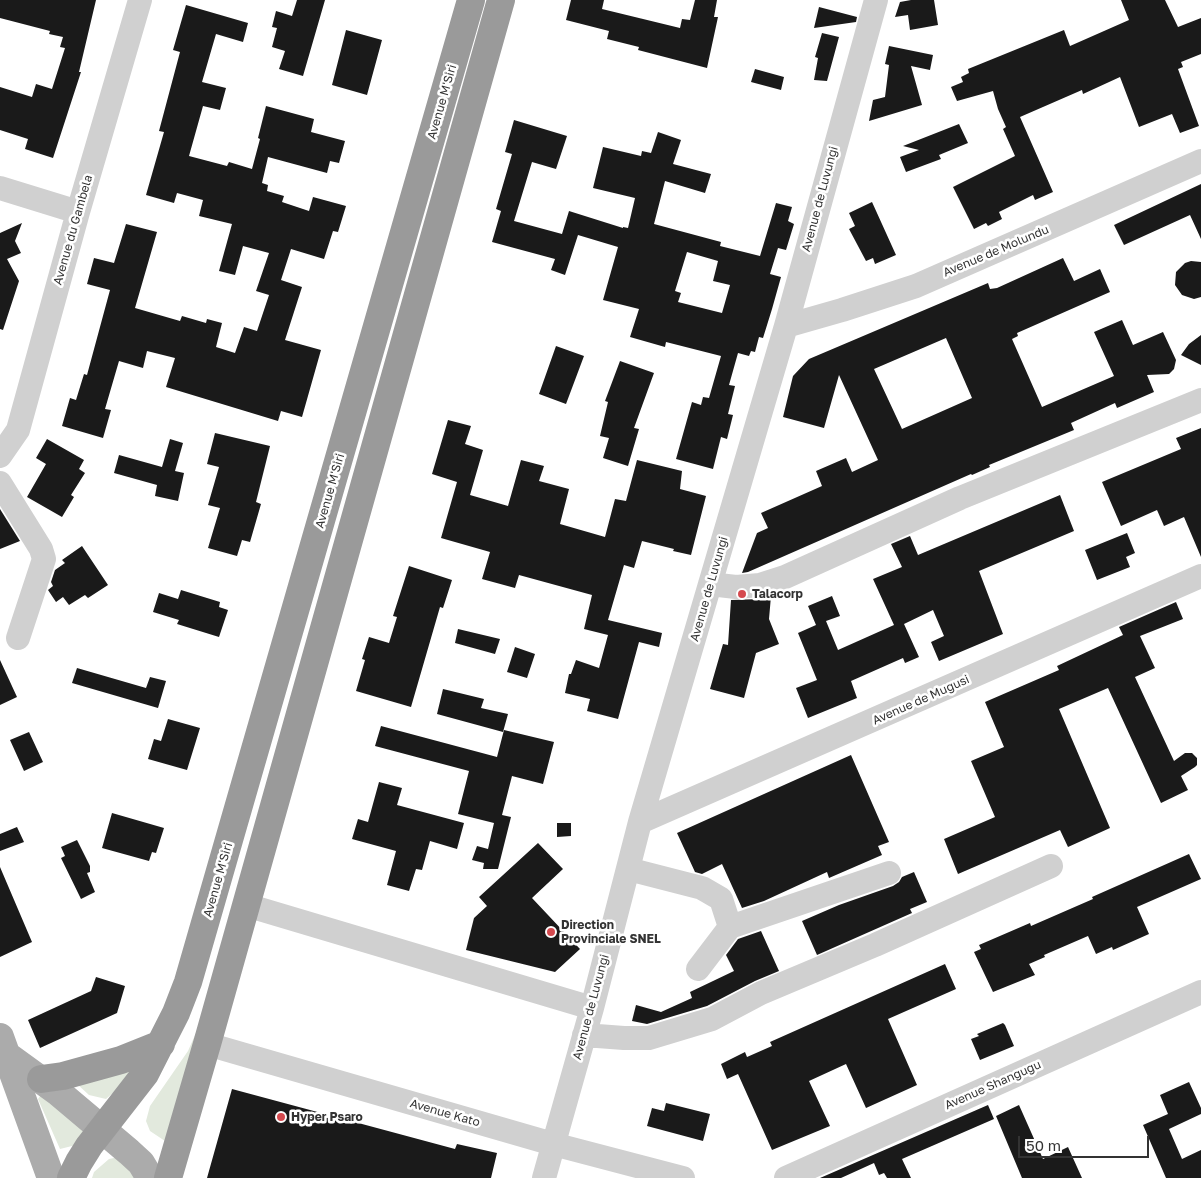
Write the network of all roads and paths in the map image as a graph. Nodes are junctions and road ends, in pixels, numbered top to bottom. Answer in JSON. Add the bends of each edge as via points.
{"nodes":[{"id":1,"x":140,"y":0,"type":"edge"},
{"id":2,"x":471,"y":0,"type":"edge"},
{"id":3,"x":501,"y":0,"type":"edge"},
{"id":4,"x":876,"y":0,"type":"edge"},
{"id":5,"x":1201,"y":162,"type":"edge"},
{"id":6,"x":0,"y":188,"type":"edge"},
{"id":7,"x":78,"y":212,"type":"junction"},
{"id":8,"x":786,"y":326,"type":"junction"},
{"id":9,"x":1201,"y":400,"type":"edge"},
{"id":10,"x":0,"y":456,"type":"edge"},
{"id":11,"x":0,"y":483,"type":"edge"},
{"id":12,"x":1201,"y":576,"type":"edge"},
{"id":13,"x":710,"y":584,"type":"junction"},
{"id":14,"x":18,"y":638,"type":"dead end"},
{"id":15,"x":640,"y":822,"type":"junction"},
{"id":16,"x":1051,"y":866,"type":"dead end"},
{"id":17,"x":628,"y":869,"type":"junction"},
{"id":18,"x":889,"y":873,"type":"dead end"},
{"id":19,"x":246,"y":905,"type":"junction"},
{"id":20,"x":730,"y":927,"type":"junction"},
{"id":21,"x":698,"y":969,"type":"dead end"},
{"id":22,"x":1201,"y":992,"type":"edge"},
{"id":23,"x":592,"y":1008,"type":"junction"},
{"id":24,"x":584,"y":1035,"type":"junction"},
{"id":25,"x":161,"y":1044,"type":"junction"},
{"id":26,"x":207,"y":1044,"type":"junction"},
{"id":27,"x":4,"y":1046,"type":"edge"},
{"id":28,"x":41,"y":1079,"type":"junction"},
{"id":29,"x":103,"y":1130,"type":"junction"},
{"id":30,"x":553,"y":1144,"type":"junction"},
{"id":31,"x":51,"y":1178,"type":"edge"},
{"id":32,"x":71,"y":1178,"type":"edge"},
{"id":33,"x":150,"y":1178,"type":"edge"},
{"id":34,"x":168,"y":1178,"type":"edge"},
{"id":35,"x":544,"y":1178,"type":"edge"},
{"id":36,"x":683,"y":1178,"type":"edge"},
{"id":37,"x":786,"y":1178,"type":"edge"}],
"edges":[{"from":1,"to":7,"type":"street","name":"Avenue du Gambela"},
{"from":2,"to":25,"type":"highway","name":"Avenue M'Siri","via":[[188,982]]},
{"from":3,"to":19,"type":"highway"},
{"from":4,"to":8,"type":"street","name":"Avenue de Luvungi"},
{"from":5,"to":8,"type":"street","name":"Avenue de Molundu","via":[[916,286]]},
{"from":6,"to":7,"type":"street"},
{"from":7,"to":10,"type":"street","name":"Avenue du Gambela","via":[[18,430]]},
{"from":8,"to":13,"type":"street","name":"Avenue de Luvungi"},
{"from":9,"to":13,"type":"street","via":[[960,498],[785,578],[736,587]]},
{"from":11,"to":14,"type":"street","via":[[41,549],[44,560]]},
{"from":12,"to":15,"type":"street","name":"Avenue de Mugusi"},
{"from":13,"to":15,"type":"street","name":"Avenue de Luvungi"},
{"from":15,"to":17,"type":"street","name":"Avenue de Luvungi"},
{"from":16,"to":24,"type":"street","via":[[761,993],[712,1018],[650,1038]]},
{"from":17,"to":20,"type":"street","via":[[708,891],[721,899]]},
{"from":17,"to":23,"type":"street","name":"Avenue de Luvungi"},
{"from":18,"to":20,"type":"street"},
{"from":19,"to":23,"type":"street"},
{"from":19,"to":26,"type":"highway"},
{"from":20,"to":21,"type":"street"},
{"from":22,"to":37,"type":"street","name":"Avenue Shangugu"},
{"from":23,"to":24,"type":"street","name":"Avenue de Luvungi"},
{"from":24,"to":30,"type":"street","name":"Avenue de Luvungi"},
{"from":25,"to":28,"type":"highway","via":[[121,1060]]},
{"from":25,"to":29,"type":"highway","name":"Avenue M'Siri","via":[[145,1074]]},
{"from":26,"to":30,"type":"street","name":"Avenue Kato"},
{"from":26,"to":34,"type":"highway"},
{"from":27,"to":28,"type":"main road"},
{"from":27,"to":31,"type":"main road"},
{"from":28,"to":29,"type":"main road"},
{"from":29,"to":32,"type":"highway","name":"Avenue M'Siri"},
{"from":29,"to":33,"type":"main road","via":[[141,1163]]},
{"from":30,"to":35,"type":"street","name":"Avenue de Luvungi"},
{"from":30,"to":36,"type":"street","name":"Avenue Kato"}]}
